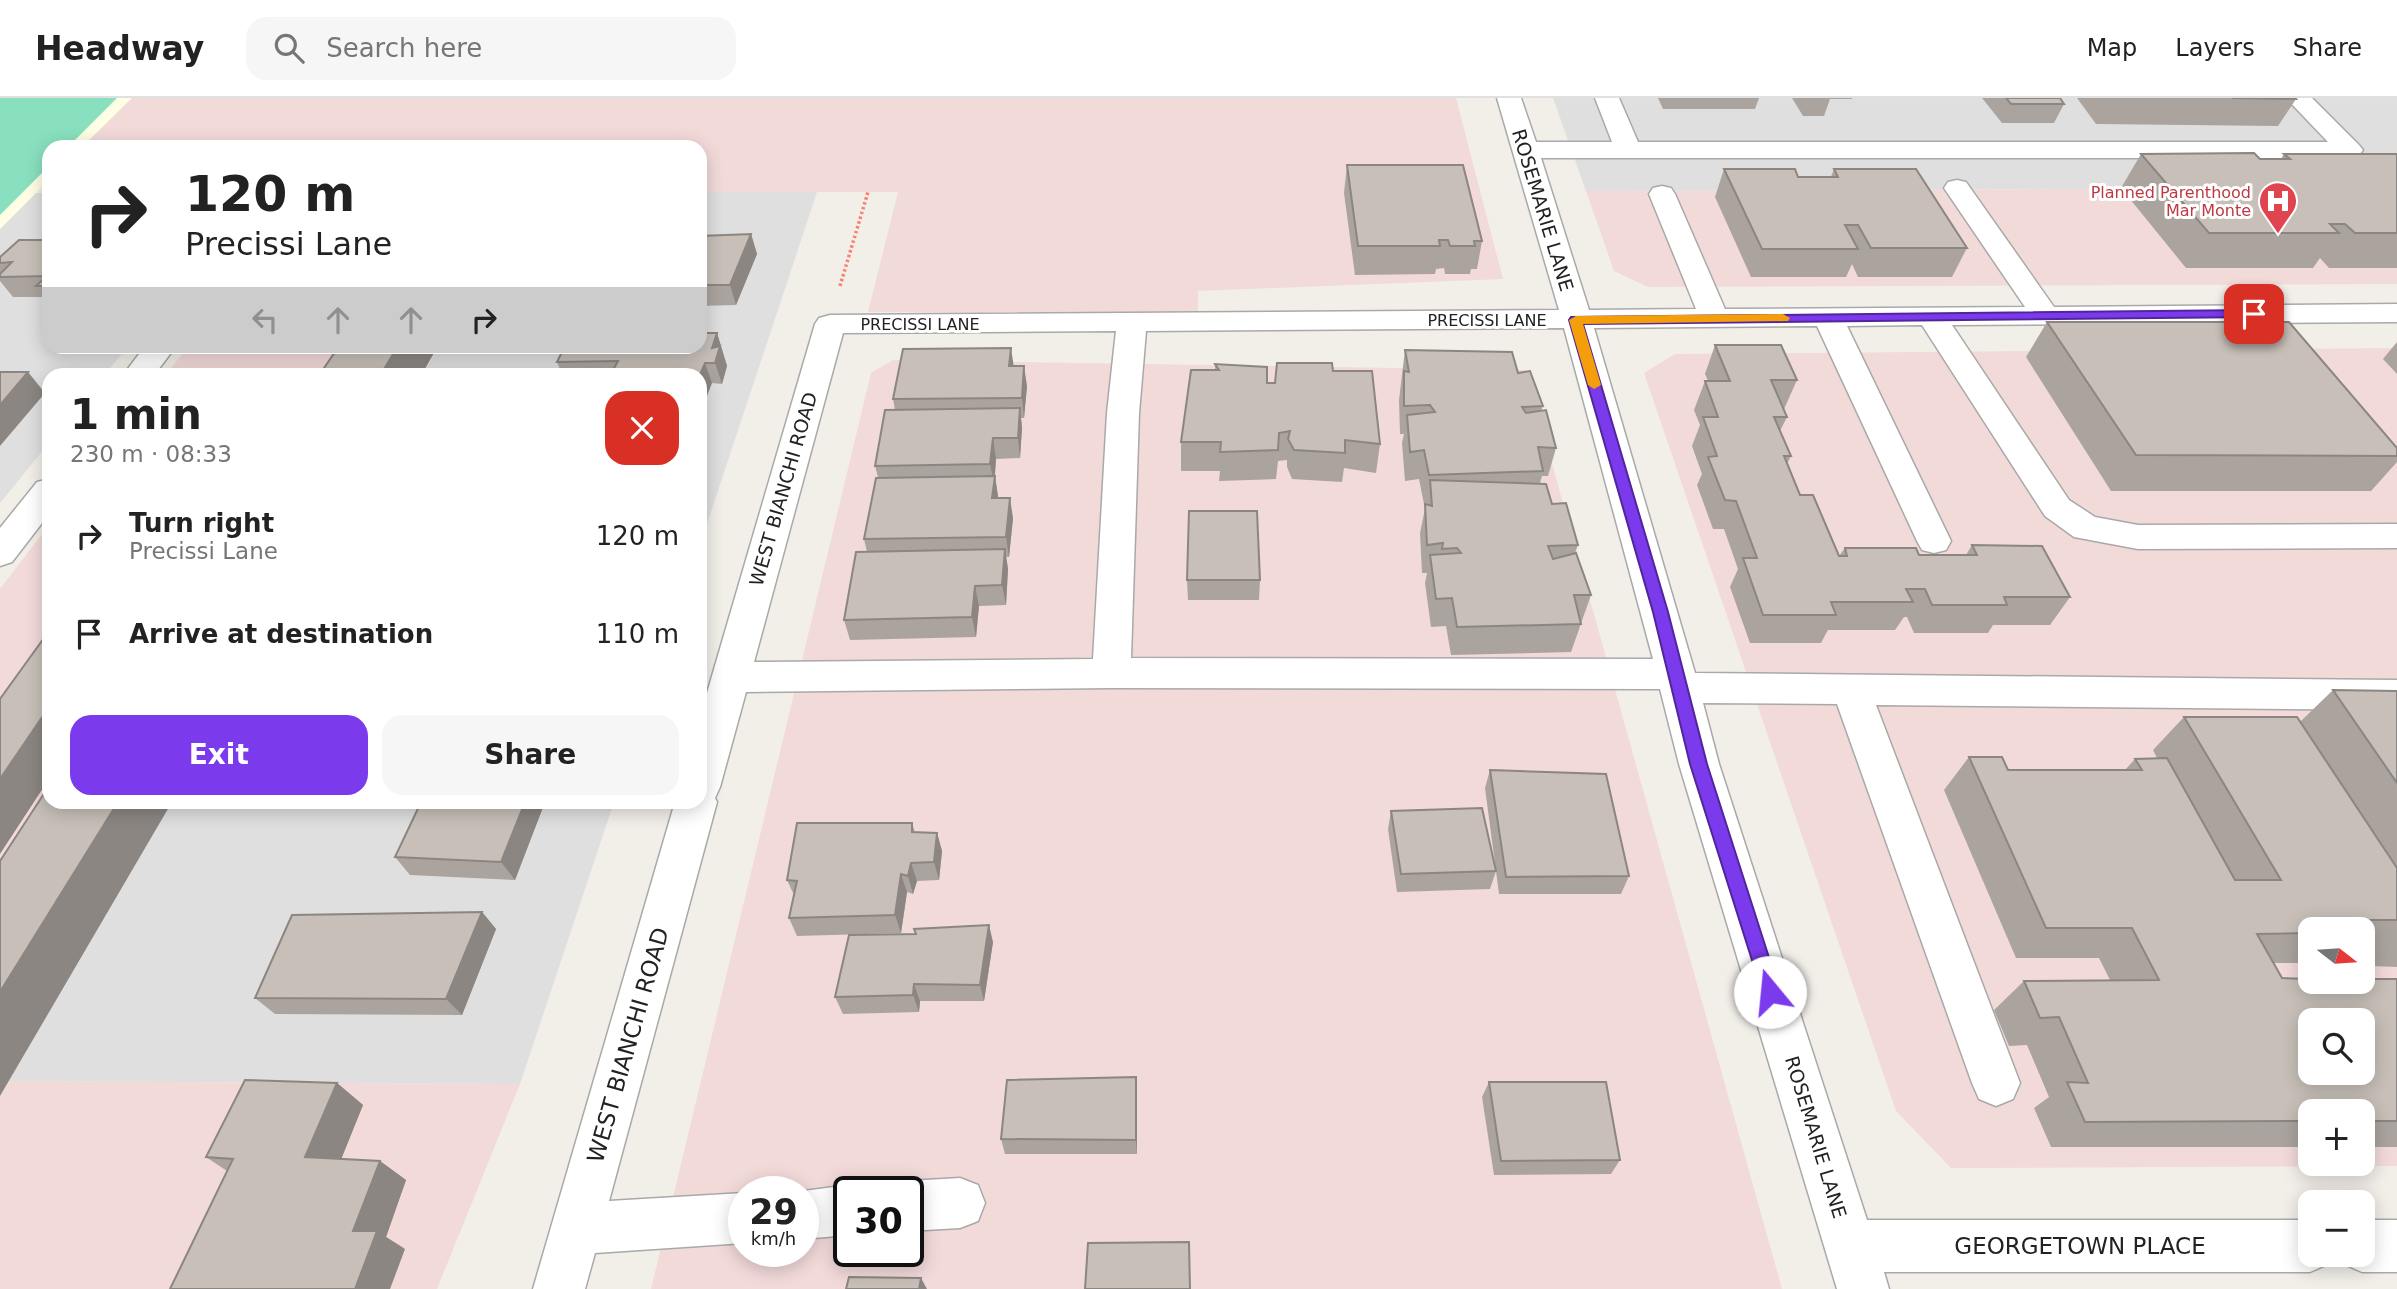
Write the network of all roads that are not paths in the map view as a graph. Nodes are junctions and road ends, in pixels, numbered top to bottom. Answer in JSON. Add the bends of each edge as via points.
{"nodes":[{"id":1,"x":1509,"y":98,"type":"edge"},
{"id":2,"x":1607,"y":98,"type":"edge"},
{"id":3,"x":2298,"y":98,"type":"edge"},
{"id":4,"x":1525,"y":150,"type":"junction"},
{"id":5,"x":1628,"y":150,"type":"junction"},
{"id":6,"x":1957,"y":188,"type":"dead end"},
{"id":7,"x":1662,"y":194,"type":"dead end"},
{"id":8,"x":2397,"y":313,"type":"edge"},
{"id":9,"x":2280,"y":314,"type":"junction"},
{"id":10,"x":2046,"y":316,"type":"junction"},
{"id":11,"x":1932,"y":317,"type":"junction"},
{"id":12,"x":1828,"y":318,"type":"junction"},
{"id":13,"x":1715,"y":319,"type":"junction"},
{"id":14,"x":1576,"y":320,"type":"junction"},
{"id":15,"x":1132,"y":322,"type":"junction"},
{"id":16,"x":830,"y":324,"type":"joint"},
{"id":17,"x":2307,"y":346,"type":"edge"},
{"id":18,"x":155,"y":354,"type":"edge"},
{"id":19,"x":144,"y":368,"type":"edge"},
{"id":20,"x":42,"y":499,"type":"edge"},
{"id":21,"x":2397,"y":536,"type":"edge"},
{"id":22,"x":1934,"y":541,"type":"dead end"},
{"id":23,"x":0,"y":553,"type":"edge"},
{"id":24,"x":1111,"y":673,"type":"junction"},
{"id":25,"x":731,"y":677,"type":"junction"},
{"id":26,"x":1678,"y":681,"type":"junction"},
{"id":27,"x":1851,"y":689,"type":"junction"},
{"id":28,"x":2397,"y":695,"type":"edge"},
{"id":29,"x":707,"y":762,"type":"edge"},
{"id":30,"x":694,"y":809,"type":"edge"},
{"id":31,"x":1996,"y":1083,"type":"dead end"},
{"id":32,"x":960,"y":1203,"type":"dead end"},
{"id":33,"x":924,"y":1205,"type":"edge"},
{"id":34,"x":728,"y":1219,"type":"edge"},
{"id":35,"x":576,"y":1229,"type":"junction"},
{"id":36,"x":2375,"y":1246,"type":"edge"},
{"id":37,"x":2397,"y":1246,"type":"edge"},
{"id":38,"x":2298,"y":1247,"type":"edge"},
{"id":39,"x":1857,"y":1267,"type":"edge"},
{"id":40,"x":559,"y":1289,"type":"edge"}],
"edges":[{"from":1,"to":4,"type":"street","name":"ROSEMARIE LANE"},
{"from":2,"to":5,"type":"street"},
{"from":3,"to":5,"type":"street","via":[[2350,150]]},
{"from":4,"to":5,"type":"street"},
{"from":4,"to":14,"type":"street","name":"ROSEMARIE LANE"},
{"from":6,"to":10,"type":"street"},
{"from":7,"to":13,"type":"street"},
{"from":8,"to":9,"type":"street","name":"PRECISSI LANE"},
{"from":9,"to":10,"type":"street","name":"PRECISSI LANE"},
{"from":9,"to":17,"type":"street"},
{"from":10,"to":11,"type":"street","name":"PRECISSI LANE"},
{"from":11,"to":12,"type":"street","name":"PRECISSI LANE"},
{"from":11,"to":21,"type":"street","via":[[2057,508],[2085,527],[2138,537]]},
{"from":12,"to":13,"type":"street","name":"PRECISSI LANE"},
{"from":12,"to":22,"type":"street"},
{"from":13,"to":14,"type":"street","name":"PRECISSI LANE"},
{"from":14,"to":15,"type":"street","name":"PRECISSI LANE"},
{"from":14,"to":26,"type":"street","name":"ROSEMARIE LANE"},
{"from":15,"to":16,"type":"street","name":"PRECISSI LANE"},
{"from":15,"to":24,"type":"street","via":[[1123,413]]},
{"from":16,"to":25,"type":"street","name":"WEST BIANCHI ROAD"},
{"from":18,"to":19,"type":"street"},
{"from":20,"to":23,"type":"street"},
{"from":24,"to":25,"type":"street"},
{"from":24,"to":26,"type":"street","via":[[1562,673]]},
{"from":25,"to":29,"type":"street","name":"WEST BIANCHI ROAD"},
{"from":26,"to":27,"type":"street"},
{"from":26,"to":39,"type":"street","name":"ROSEMARIE LANE","via":[[1699,764]]},
{"from":27,"to":28,"type":"street"},
{"from":27,"to":31,"type":"street"},
{"from":30,"to":35,"type":"street","name":"WEST BIANCHI ROAD"},
{"from":32,"to":33,"type":"street"},
{"from":34,"to":35,"type":"street"},
{"from":35,"to":40,"type":"street","name":"WEST BIANCHI ROAD"},
{"from":36,"to":37,"type":"street"},
{"from":38,"to":39,"type":"street","name":"GEORGETOWN PLACE"}]}
